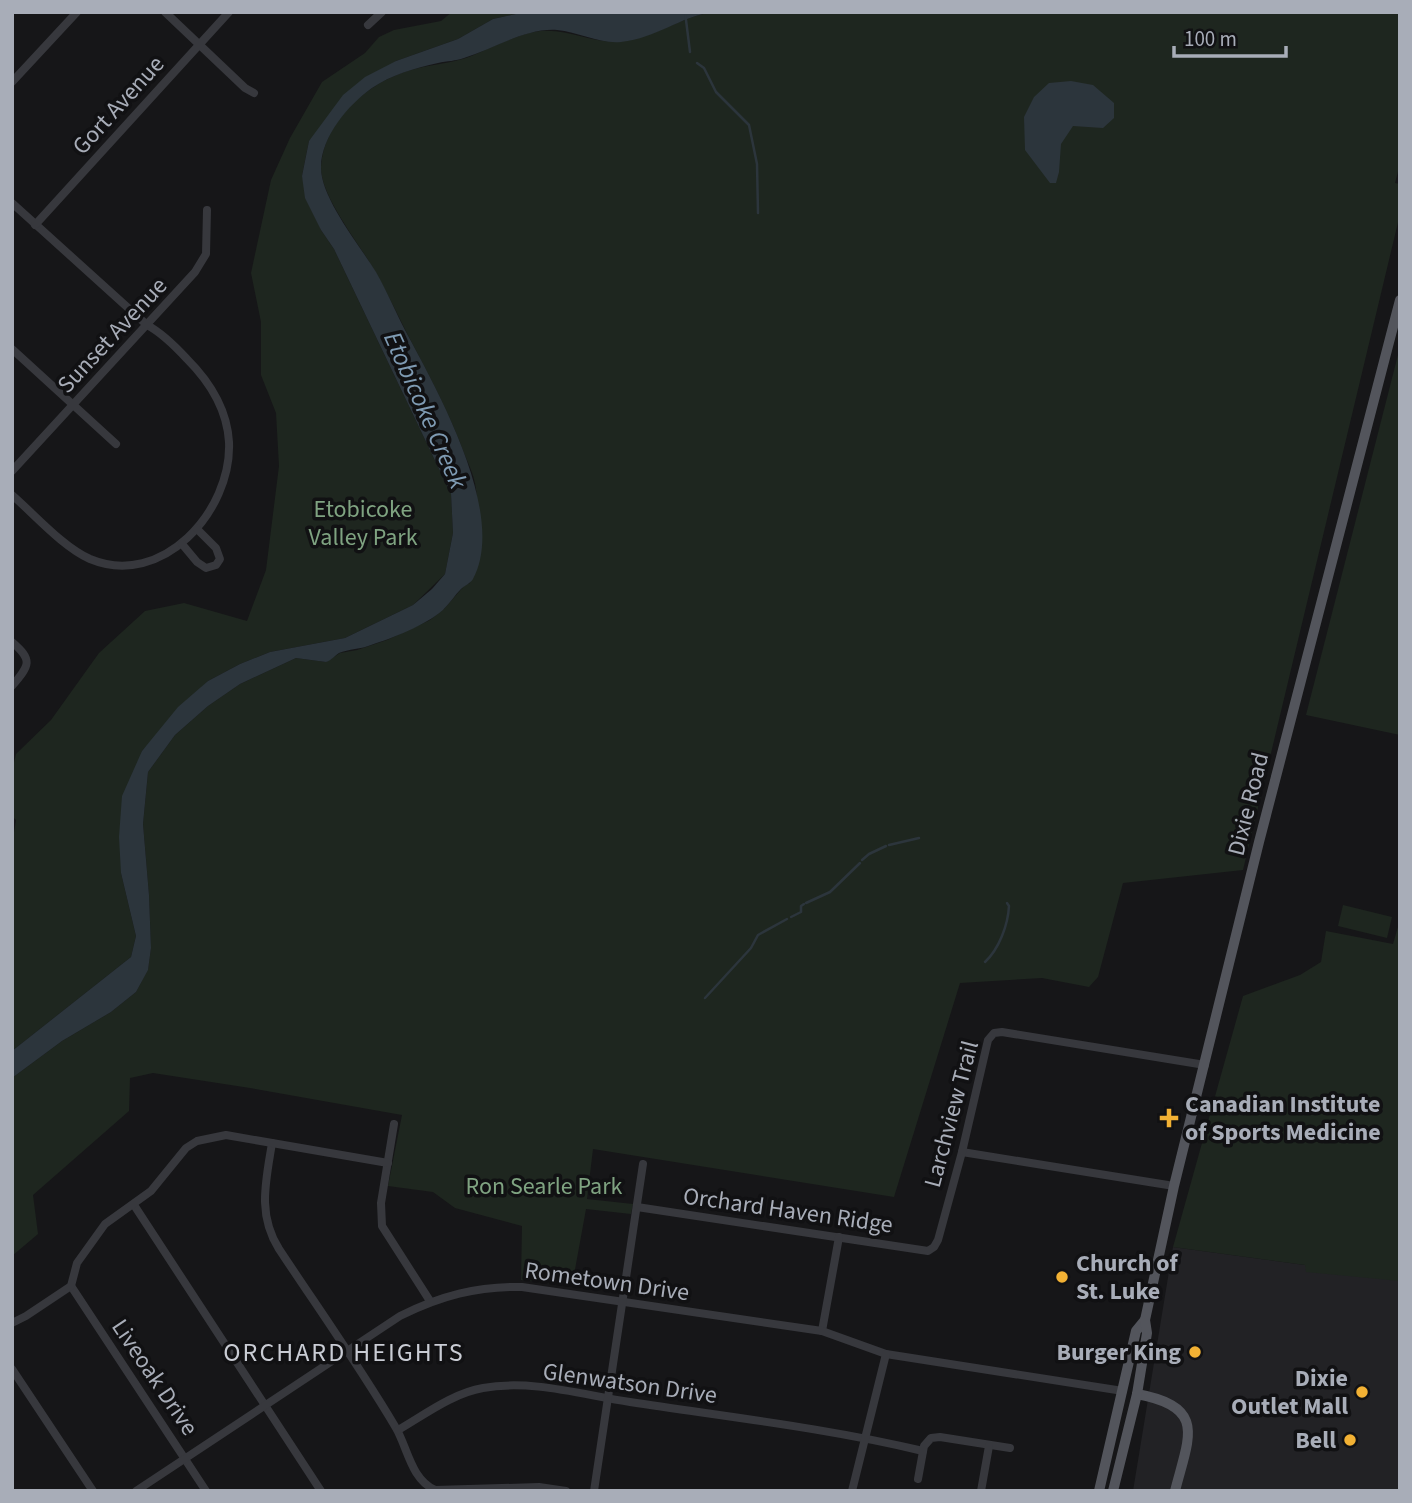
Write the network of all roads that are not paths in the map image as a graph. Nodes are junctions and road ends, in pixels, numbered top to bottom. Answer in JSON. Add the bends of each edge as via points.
{"nodes":[{"id":1,"x":77,"y":12,"type":"edge"},
{"id":2,"x":165,"y":12,"type":"edge"},
{"id":3,"x":229,"y":12,"type":"edge"},
{"id":4,"x":382,"y":12,"type":"edge"},
{"id":5,"x":368,"y":25,"type":"dead end"},
{"id":6,"x":199,"y":44,"type":"junction"},
{"id":7,"x":12,"y":82,"type":"edge"},
{"id":8,"x":254,"y":93,"type":"dead end"},
{"id":9,"x":12,"y":203,"type":"edge"},
{"id":10,"x":207,"y":211,"type":"dead end"},
{"id":11,"x":35,"y":225,"type":"junction"},
{"id":12,"x":1400,"y":300,"type":"edge"},
{"id":13,"x":147,"y":325,"type":"junction"},
{"id":14,"x":12,"y":349,"type":"edge"},
{"id":15,"x":72,"y":405,"type":"junction"},
{"id":16,"x":116,"y":444,"type":"dead end"},
{"id":17,"x":12,"y":471,"type":"edge"},
{"id":18,"x":12,"y":495,"type":"edge"},
{"id":19,"x":197,"y":529,"type":"junction"},
{"id":20,"x":182,"y":544,"type":"junction"},
{"id":21,"x":12,"y":642,"type":"edge"},
{"id":22,"x":12,"y":686,"type":"edge"},
{"id":23,"x":1205,"y":1065,"type":"junction"},
{"id":24,"x":394,"y":1124,"type":"dead end"},
{"id":25,"x":272,"y":1143,"type":"junction"},
{"id":26,"x":962,"y":1152,"type":"junction"},
{"id":27,"x":388,"y":1163,"type":"junction"},
{"id":28,"x":643,"y":1164,"type":"dead end"},
{"id":29,"x":1174,"y":1186,"type":"junction"},
{"id":30,"x":134,"y":1205,"type":"junction"},
{"id":31,"x":636,"y":1207,"type":"junction"},
{"id":32,"x":839,"y":1237,"type":"junction"},
{"id":33,"x":933,"y":1248,"type":"joint"},
{"id":34,"x":71,"y":1286,"type":"junction"},
{"id":35,"x":430,"y":1301,"type":"junction"},
{"id":36,"x":624,"y":1303,"type":"junction"},
{"id":37,"x":1145,"y":1320,"type":"junction"},
{"id":38,"x":12,"y":1323,"type":"edge"},
{"id":39,"x":822,"y":1331,"type":"junction"},
{"id":40,"x":346,"y":1350,"type":"junction"},
{"id":41,"x":886,"y":1354,"type":"junction"},
{"id":42,"x":12,"y":1369,"type":"edge"},
{"id":43,"x":1123,"y":1391,"type":"junction"},
{"id":44,"x":1137,"y":1394,"type":"junction"},
{"id":45,"x":607,"y":1398,"type":"junction"},
{"id":46,"x":266,"y":1405,"type":"junction"},
{"id":47,"x":398,"y":1430,"type":"junction"},
{"id":48,"x":866,"y":1437,"type":"junction"},
{"id":49,"x":989,"y":1446,"type":"junction"},
{"id":50,"x":1010,"y":1448,"type":"dead end"},
{"id":51,"x":923,"y":1451,"type":"junction"},
{"id":52,"x":184,"y":1457,"type":"junction"},
{"id":53,"x":918,"y":1479,"type":"dead end"},
{"id":54,"x":93,"y":1491,"type":"edge"},
{"id":55,"x":136,"y":1491,"type":"edge"},
{"id":56,"x":206,"y":1491,"type":"edge"},
{"id":57,"x":321,"y":1491,"type":"edge"},
{"id":58,"x":566,"y":1491,"type":"edge"},
{"id":59,"x":594,"y":1491,"type":"edge"},
{"id":60,"x":852,"y":1491,"type":"edge"},
{"id":61,"x":981,"y":1491,"type":"edge"},
{"id":62,"x":1098,"y":1491,"type":"edge"},
{"id":63,"x":1113,"y":1491,"type":"edge"},
{"id":64,"x":1175,"y":1491,"type":"edge"}],
"edges":[{"from":1,"to":7,"type":"street"},
{"from":2,"to":6,"type":"street"},
{"from":3,"to":6,"type":"street","name":"Gort Avenue"},
{"from":4,"to":5,"type":"street"},
{"from":6,"to":8,"type":"street"},
{"from":6,"to":11,"type":"street","name":"Gort Avenue"},
{"from":9,"to":11,"type":"street"},
{"from":10,"to":13,"type":"street","name":"Sunset Avenue","via":[[208,241],[202,261]]},
{"from":11,"to":13,"type":"street"},
{"from":12,"to":23,"type":"main road","name":"Dixie Road"},
{"from":13,"to":15,"type":"street","name":"Sunset Avenue"},
{"from":13,"to":19,"type":"street","via":[[204,376],[226,424],[229,443],[221,492]]},
{"from":14,"to":15,"type":"street"},
{"from":15,"to":16,"type":"street"},
{"from":15,"to":17,"type":"street","name":"Sunset Avenue"},
{"from":18,"to":20,"type":"street","via":[[75,550],[107,564],[150,561]]},
{"from":19,"to":20,"type":"street"},
{"from":19,"to":20,"type":"street","via":[[216,548],[220,559],[216,565],[206,568]]},
{"from":21,"to":22,"type":"street","via":[[26,654],[27,662]]},
{"from":23,"to":26,"type":"street","name":"Larchview Trail","via":[[996,1033],[988,1042]]},
{"from":23,"to":29,"type":"main road","name":"Dixie Road"},
{"from":24,"to":27,"type":"street"},
{"from":25,"to":27,"type":"street"},
{"from":25,"to":30,"type":"street","via":[[226,1135],[197,1141]]},
{"from":25,"to":40,"type":"street","via":[[264,1202],[269,1231]]},
{"from":26,"to":29,"type":"street"},
{"from":26,"to":33,"type":"street","name":"Larchview Trail"},
{"from":27,"to":35,"type":"street","via":[[380,1203],[382,1226]]},
{"from":28,"to":31,"type":"street"},
{"from":29,"to":37,"type":"main road","name":"Dixie Road"},
{"from":30,"to":34,"type":"street","via":[[116,1214],[97,1234],[77,1264]]},
{"from":30,"to":46,"type":"street"},
{"from":31,"to":32,"type":"street","name":"Orchard Haven Ridge"},
{"from":31,"to":36,"type":"street"},
{"from":32,"to":33,"type":"street","name":"Orchard Haven Ridge","via":[[921,1251]]},
{"from":32,"to":39,"type":"street"},
{"from":34,"to":38,"type":"street"},
{"from":34,"to":52,"type":"street","name":"Liveoak Drive"},
{"from":35,"to":36,"type":"street","name":"Rometown Drive","via":[[510,1287]]},
{"from":35,"to":40,"type":"street","name":"Rometown Drive"},
{"from":36,"to":39,"type":"street","name":"Rometown Drive"},
{"from":36,"to":45,"type":"street"},
{"from":37,"to":43,"type":"main road","name":"Dixie Road","via":[[1136,1331]]},
{"from":37,"to":44,"type":"main road","name":"Dixie Road"},
{"from":39,"to":41,"type":"street","name":"Rometown Drive"},
{"from":40,"to":46,"type":"street","name":"Rometown Drive"},
{"from":40,"to":47,"type":"street"},
{"from":41,"to":43,"type":"street","name":"Rometown Drive"},
{"from":41,"to":48,"type":"street"},
{"from":42,"to":54,"type":"street"},
{"from":43,"to":62,"type":"main road","name":"Dixie Road"},
{"from":44,"to":63,"type":"main road","name":"Dixie Road"},
{"from":44,"to":64,"type":"main road","via":[[1169,1403],[1188,1423]]},
{"from":45,"to":47,"type":"street","name":"Glenwatson Drive","via":[[518,1386],[482,1388],[452,1399]]},
{"from":45,"to":48,"type":"street","name":"Glenwatson Drive"},
{"from":45,"to":59,"type":"street"},
{"from":46,"to":52,"type":"street","name":"Rometown Drive"},
{"from":46,"to":57,"type":"street"},
{"from":47,"to":58,"type":"street","via":[[418,1476],[435,1490],[539,1487]]},
{"from":48,"to":51,"type":"street","name":"Glenwatson Drive"},
{"from":48,"to":60,"type":"street"},
{"from":49,"to":50,"type":"street"},
{"from":49,"to":51,"type":"street","via":[[936,1437],[927,1441]]},
{"from":49,"to":61,"type":"street"},
{"from":51,"to":53,"type":"street"},
{"from":52,"to":55,"type":"street","name":"Rometown Drive"},
{"from":52,"to":56,"type":"street","name":"Liveoak Drive"}]}
